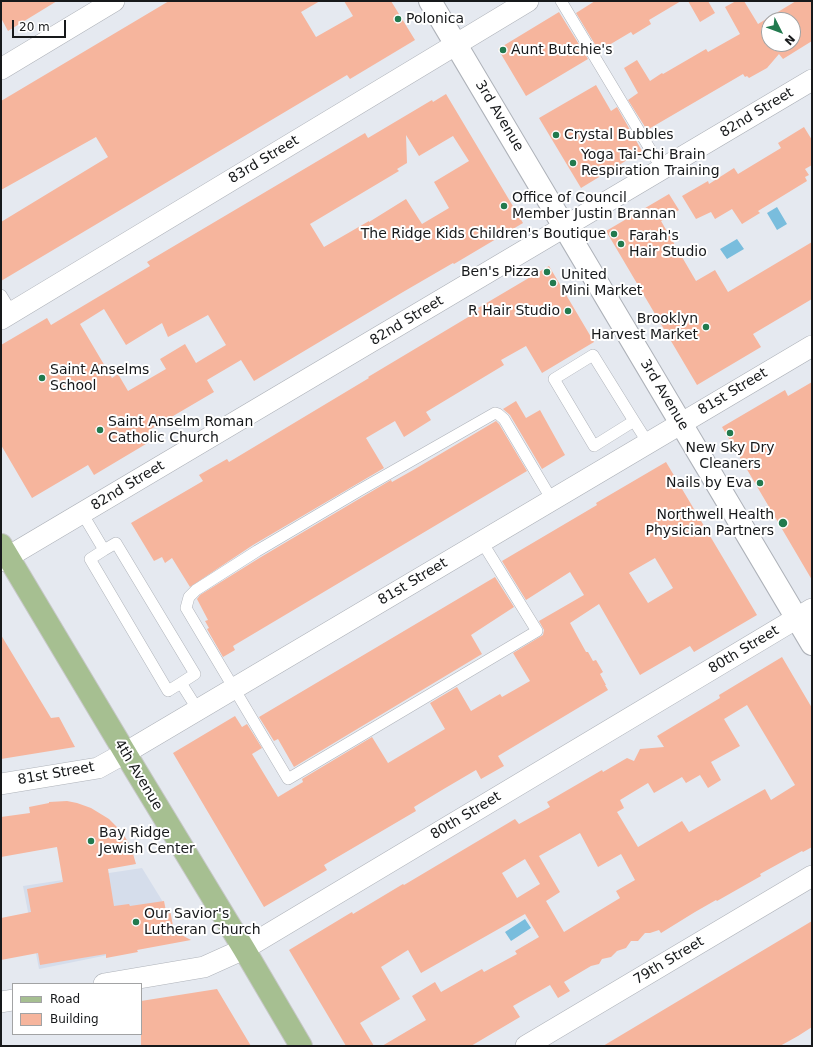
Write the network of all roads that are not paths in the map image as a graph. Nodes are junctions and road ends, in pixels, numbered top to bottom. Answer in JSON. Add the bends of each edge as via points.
{"nodes":[{"id":1,"x":114,"y":1,"type":"edge"},
{"id":2,"x":430,"y":1,"type":"edge"},
{"id":3,"x":528,"y":1,"type":"edge"},
{"id":4,"x":561,"y":1,"type":"edge"},
{"id":5,"x":456,"y":44,"type":"junction"},
{"id":6,"x":1,"y":68,"type":"edge"},
{"id":7,"x":812,"y":80,"type":"edge"},
{"id":8,"x":662,"y":169,"type":"junction"},
{"id":9,"x":565,"y":227,"type":"junction"},
{"id":10,"x":5,"y":309,"type":"edge"},
{"id":11,"x":812,"y":346,"type":"edge"},
{"id":12,"x":634,"y":421,"type":"junction"},
{"id":13,"x":681,"y":423,"type":"junction"},
{"id":14,"x":648,"y":443,"type":"junction"},
{"id":15,"x":552,"y":500,"type":"junction"},
{"id":16,"x":82,"y":513,"type":"junction"},
{"id":17,"x":482,"y":542,"type":"junction"},
{"id":18,"x":104,"y":550,"type":"junction"},
{"id":19,"x":3,"y":554,"type":"edge"},
{"id":20,"x":804,"y":614,"type":"edge"},
{"id":21,"x":812,"y":644,"type":"edge"},
{"id":22,"x":181,"y":683,"type":"junction"},
{"id":23,"x":234,"y":689,"type":"junction"},
{"id":24,"x":198,"y":710,"type":"junction"},
{"id":25,"x":125,"y":753,"type":"junction"},
{"id":26,"x":1,"y":784,"type":"edge"},
{"id":27,"x":812,"y":876,"type":"edge"},
{"id":28,"x":244,"y":949,"type":"junction"},
{"id":29,"x":110,"y":983,"type":"edge"},
{"id":30,"x":12,"y":1000,"type":"edge"},
{"id":31,"x":1,"y":1002,"type":"edge"},
{"id":32,"x":301,"y":1046,"type":"edge"},
{"id":33,"x":526,"y":1046,"type":"edge"}],
"edges":[{"from":1,"to":6,"type":"street"},
{"from":2,"to":5,"type":"street","name":"3rd Avenue"},
{"from":3,"to":5,"type":"street","name":"83rd Street"},
{"from":4,"to":8,"type":"lane"},
{"from":5,"to":9,"type":"street","name":"3rd Avenue"},
{"from":5,"to":10,"type":"street","name":"83rd Street"},
{"from":7,"to":8,"type":"street","name":"82nd Street"},
{"from":8,"to":9,"type":"street","name":"82nd Street"},
{"from":9,"to":13,"type":"street","name":"3rd Avenue"},
{"from":9,"to":16,"type":"street","name":"82nd Street"},
{"from":11,"to":13,"type":"street","name":"81st Street"},
{"from":12,"to":12,"type":"lane","via":[[593,355],[554,379],[594,446]]},
{"from":12,"to":14,"type":"lane"},
{"from":13,"to":14,"type":"street","name":"81st Street"},
{"from":13,"to":20,"type":"street","name":"3rd Avenue"},
{"from":14,"to":15,"type":"street","name":"81st Street"},
{"from":15,"to":17,"type":"street","name":"81st Street"},
{"from":15,"to":23,"type":"lane","via":[[504,419],[498,414],[467,428],[346,498],[257,551],[189,597],[186,608]]},
{"from":16,"to":18,"type":"lane"},
{"from":16,"to":19,"type":"street","name":"82nd Street"},
{"from":17,"to":23,"type":"street","name":"81st Street"},
{"from":17,"to":23,"type":"lane","via":[[537,631],[288,778]]},
{"from":18,"to":22,"type":"lane","via":[[116,543],[195,674]]},
{"from":18,"to":22,"type":"lane","via":[[90,559],[168,691]]},
{"from":19,"to":25,"type":"main road","name":"4th Avenue"},
{"from":20,"to":21,"type":"street","name":"3rd Avenue"},
{"from":20,"to":28,"type":"street","name":"80th Street"},
{"from":22,"to":24,"type":"lane"},
{"from":23,"to":24,"type":"street","name":"81st Street"},
{"from":24,"to":25,"type":"street","name":"81st Street"},
{"from":25,"to":26,"type":"street","name":"81st Street","via":[[98,768]]},
{"from":25,"to":28,"type":"main road","name":"4th Avenue"},
{"from":27,"to":33,"type":"street","name":"79th Street"},
{"from":28,"to":29,"type":"street","name":"80th Street","via":[[204,967]]},
{"from":28,"to":32,"type":"main road","name":"4th Avenue"},
{"from":30,"to":31,"type":"street"}]}
